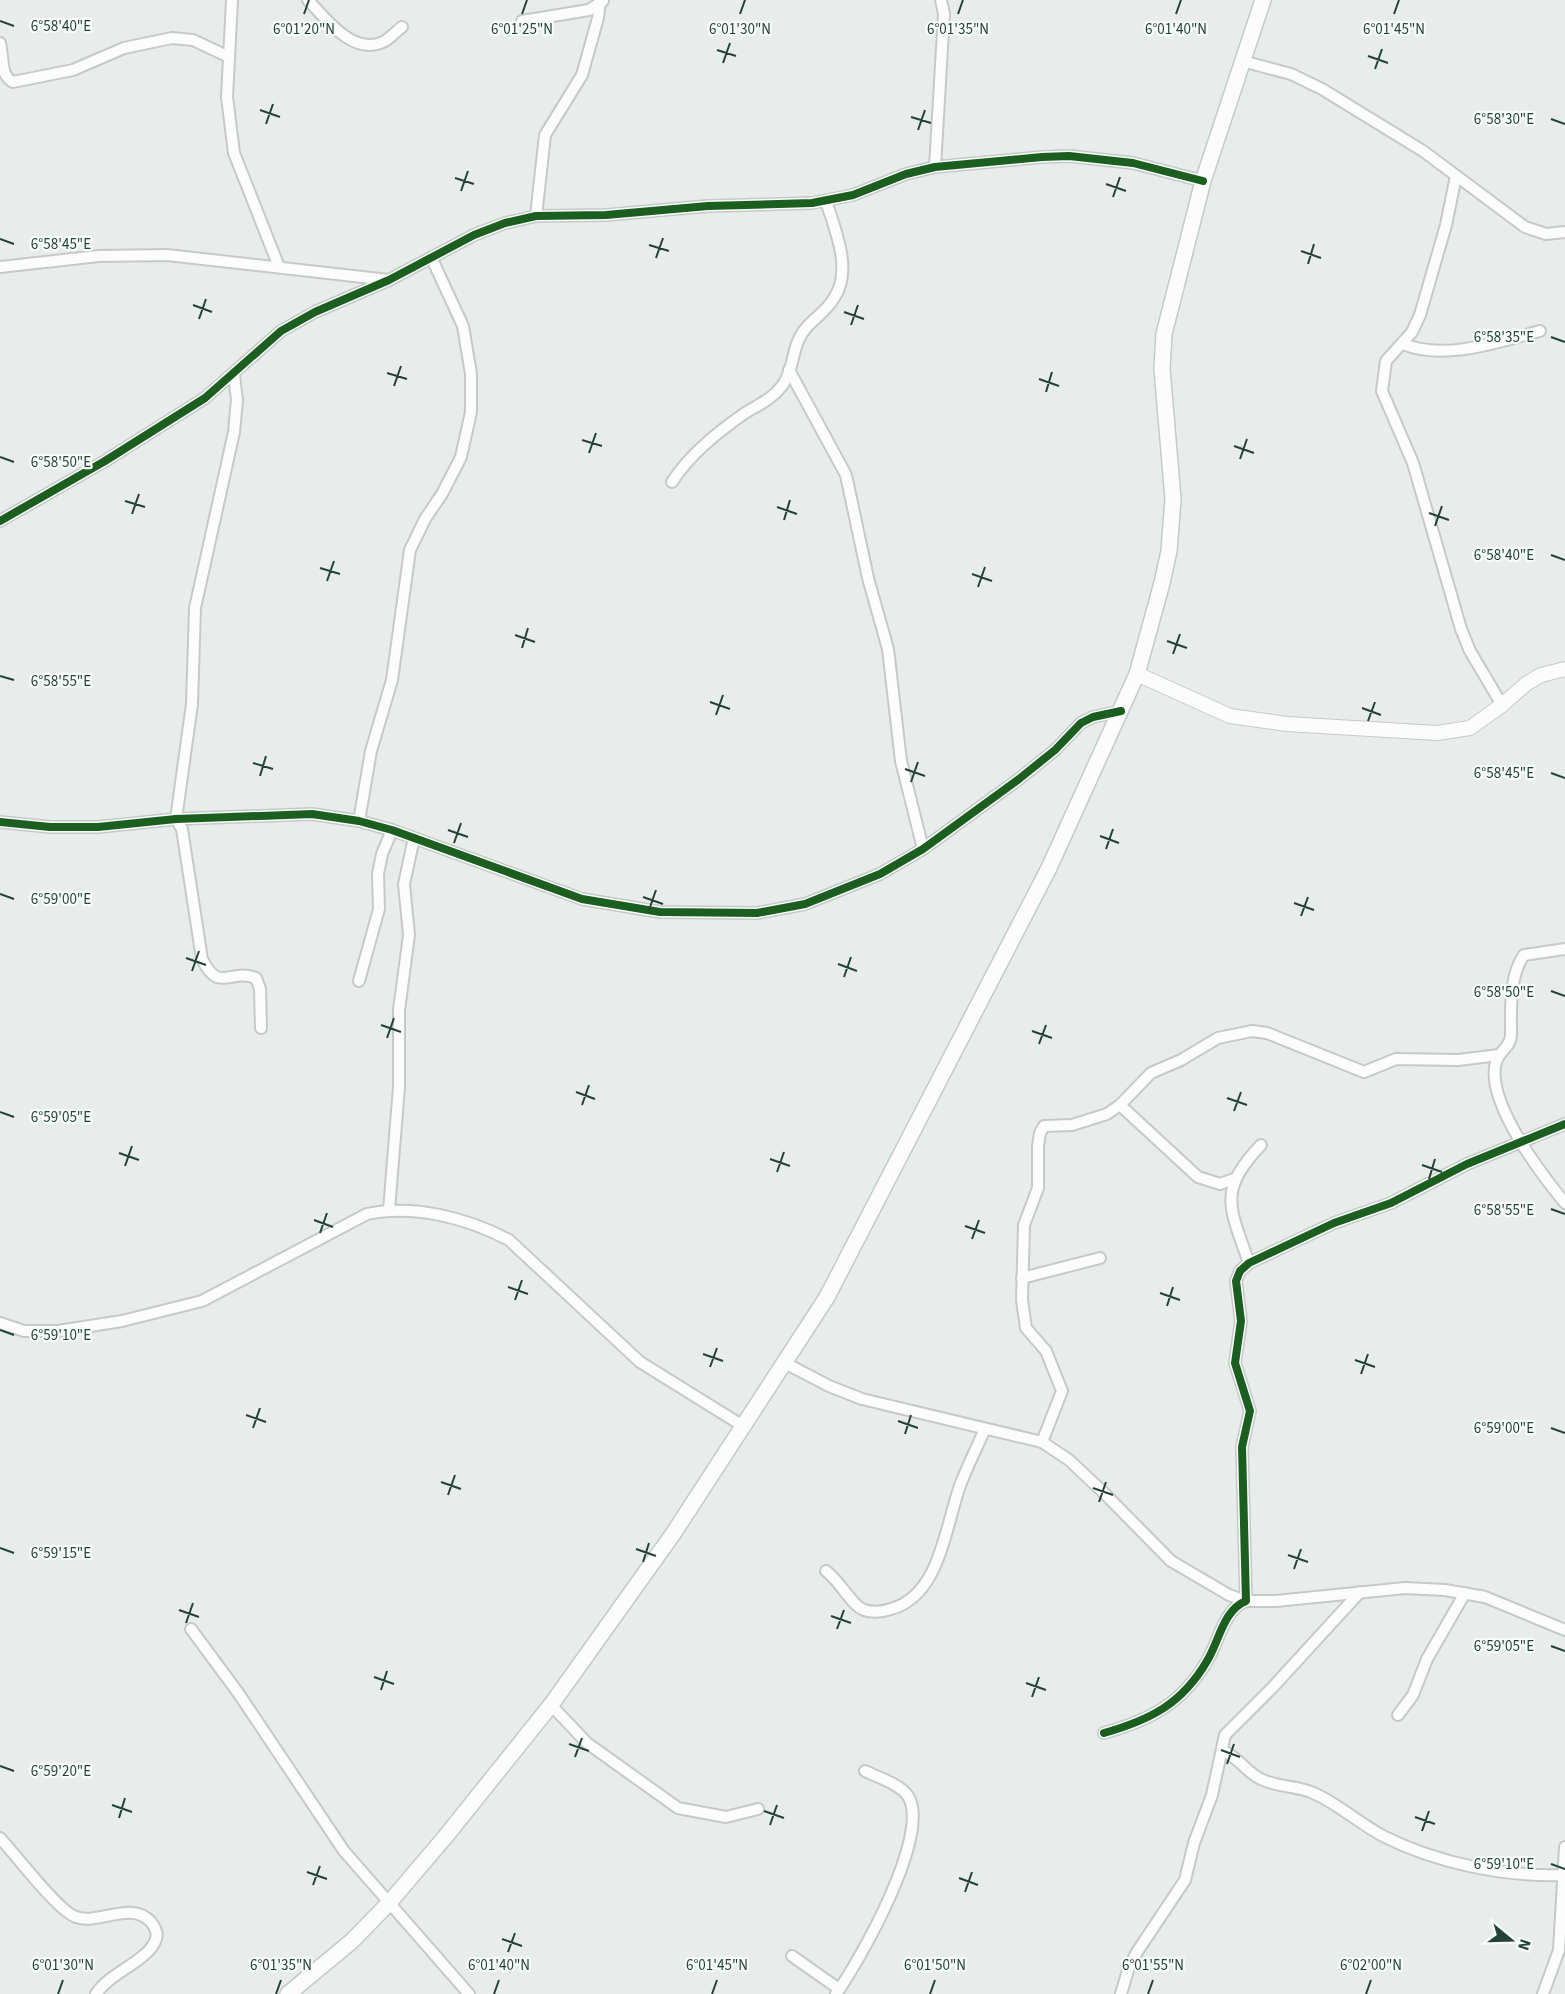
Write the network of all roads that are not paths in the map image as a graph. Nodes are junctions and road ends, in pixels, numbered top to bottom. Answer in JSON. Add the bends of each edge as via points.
{"nodes":[{"id":1,"x":232,"y":0,"type":"edge"},
{"id":2,"x":308,"y":0,"type":"edge"},
{"id":3,"x":941,"y":0,"type":"edge"},
{"id":4,"x":1263,"y":0,"type":"edge"},
{"id":5,"x":601,"y":1,"type":"edge"},
{"id":6,"x":522,"y":21,"type":"dead end"},
{"id":7,"x":402,"y":27,"type":"dead end"},
{"id":8,"x":0,"y":43,"type":"edge"},
{"id":9,"x":229,"y":57,"type":"junction"},
{"id":10,"x":1242,"y":61,"type":"junction"},
{"id":11,"x":935,"y":167,"type":"junction"},
{"id":12,"x":1456,"y":176,"type":"junction"},
{"id":13,"x":1203,"y":180,"type":"junction"},
{"id":14,"x":826,"y":201,"type":"junction"},
{"id":15,"x":536,"y":216,"type":"junction"},
{"id":16,"x":1565,"y":232,"type":"edge"},
{"id":17,"x":432,"y":259,"type":"junction"},
{"id":18,"x":0,"y":267,"type":"edge"},
{"id":19,"x":279,"y":267,"type":"junction"},
{"id":20,"x":389,"y":280,"type":"junction"},
{"id":21,"x":1540,"y":331,"type":"dead end"},
{"id":22,"x":1403,"y":344,"type":"junction"},
{"id":23,"x":789,"y":370,"type":"junction"},
{"id":24,"x":234,"y":375,"type":"junction"},
{"id":25,"x":672,"y":482,"type":"dead end"},
{"id":26,"x":0,"y":520,"type":"edge"},
{"id":27,"x":1565,"y":669,"type":"edge"},
{"id":28,"x":1137,"y":674,"type":"junction"},
{"id":29,"x":1502,"y":705,"type":"junction"},
{"id":30,"x":1121,"y":711,"type":"junction"},
{"id":31,"x":176,"y":819,"type":"junction"},
{"id":32,"x":360,"y":821,"type":"junction"},
{"id":33,"x":0,"y":822,"type":"edge"},
{"id":34,"x":392,"y":830,"type":"junction"},
{"id":35,"x":414,"y":838,"type":"junction"},
{"id":36,"x":923,"y":849,"type":"junction"},
{"id":37,"x":1565,"y":949,"type":"edge"},
{"id":38,"x":359,"y":981,"type":"dead end"},
{"id":39,"x":261,"y":1028,"type":"dead end"},
{"id":40,"x":1499,"y":1055,"type":"junction"},
{"id":41,"x":1120,"y":1105,"type":"junction"},
{"id":42,"x":1565,"y":1124,"type":"edge"},
{"id":43,"x":1521,"y":1143,"type":"junction"},
{"id":44,"x":1261,"y":1145,"type":"dead end"},
{"id":45,"x":1234,"y":1179,"type":"junction"},
{"id":46,"x":1565,"y":1203,"type":"edge"},
{"id":47,"x":389,"y":1210,"type":"junction"},
{"id":48,"x":1100,"y":1258,"type":"dead end"},
{"id":49,"x":1249,"y":1263,"type":"junction"},
{"id":50,"x":1022,"y":1278,"type":"junction"},
{"id":51,"x":0,"y":1323,"type":"edge"},
{"id":52,"x":785,"y":1363,"type":"junction"},
{"id":53,"x":743,"y":1426,"type":"junction"},
{"id":54,"x":985,"y":1429,"type":"junction"},
{"id":55,"x":1042,"y":1442,"type":"junction"},
{"id":56,"x":826,"y":1571,"type":"dead end"},
{"id":57,"x":1360,"y":1592,"type":"junction"},
{"id":58,"x":1465,"y":1593,"type":"junction"},
{"id":59,"x":1246,"y":1601,"type":"junction"},
{"id":60,"x":191,"y":1629,"type":"dead end"},
{"id":61,"x":1565,"y":1630,"type":"edge"},
{"id":62,"x":550,"y":1705,"type":"junction"},
{"id":63,"x":1398,"y":1715,"type":"dead end"},
{"id":64,"x":1104,"y":1732,"type":"dead end"},
{"id":65,"x":1223,"y":1751,"type":"junction"},
{"id":66,"x":865,"y":1771,"type":"dead end"},
{"id":67,"x":758,"y":1809,"type":"dead end"},
{"id":68,"x":0,"y":1838,"type":"edge"},
{"id":69,"x":1565,"y":1846,"type":"edge"},
{"id":70,"x":1562,"y":1875,"type":"junction"},
{"id":71,"x":389,"y":1903,"type":"junction"},
{"id":72,"x":792,"y":1956,"type":"dead end"},
{"id":73,"x":838,"y":1991,"type":"edge"},
{"id":74,"x":96,"y":1994,"type":"edge"},
{"id":75,"x":288,"y":1994,"type":"edge"},
{"id":76,"x":469,"y":1994,"type":"edge"},
{"id":77,"x":1121,"y":1994,"type":"edge"},
{"id":78,"x":1543,"y":1994,"type":"edge"}],
"edges":[{"from":1,"to":9,"type":"street"},
{"from":2,"to":7,"type":"street","via":[[339,33],[352,40],[383,43]]},
{"from":3,"to":11,"type":"street","via":[[944,14]]},
{"from":4,"to":10,"type":"main road"},
{"from":5,"to":6,"type":"street","via":[[572,14]]},
{"from":5,"to":15,"type":"street","via":[[582,75],[545,135]]},
{"from":8,"to":9,"type":"street","via":[[0,73],[13,82],[73,70],[124,48],[172,38],[193,40]]},
{"from":9,"to":19,"type":"street","via":[[227,97],[234,153]]},
{"from":10,"to":12,"type":"street","via":[[1291,74],[1322,89]]},
{"from":10,"to":13,"type":"main road"},
{"from":11,"to":13,"type":"street","via":[[1069,156],[1133,163]]},
{"from":11,"to":14,"type":"street"},
{"from":12,"to":16,"type":"street","via":[[1525,227],[1546,234]]},
{"from":12,"to":22,"type":"street","via":[[1420,315]]},
{"from":13,"to":28,"type":"main road","via":[[1164,334],[1162,369],[1173,499],[1169,551]]},
{"from":14,"to":15,"type":"street"},
{"from":14,"to":23,"type":"street","via":[[838,238],[842,278],[836,296],[795,343]]},
{"from":15,"to":17,"type":"street","via":[[474,235]]},
{"from":17,"to":20,"type":"street"},
{"from":17,"to":32,"type":"street","via":[[463,326],[471,374],[471,412],[461,457],[410,550],[392,680],[371,751]]},
{"from":18,"to":19,"type":"street","via":[[99,256],[167,255]]},
{"from":19,"to":20,"type":"street"},
{"from":20,"to":24,"type":"street","via":[[281,331]]},
{"from":21,"to":22,"type":"street","via":[[1448,350],[1430,351]]},
{"from":22,"to":29,"type":"street","via":[[1386,361],[1382,391],[1413,463],[1461,629]]},
{"from":23,"to":25,"type":"street","via":[[772,396],[716,436],[685,463]]},
{"from":23,"to":36,"type":"street","via":[[846,475],[867,578],[888,650],[901,761]]},
{"from":24,"to":26,"type":"street","via":[[162,426]]},
{"from":24,"to":31,"type":"street","via":[[234,432],[195,608],[191,715]]},
{"from":27,"to":29,"type":"street","via":[[1541,675]]},
{"from":28,"to":29,"type":"street","via":[[1230,716],[1287,724],[1456,732],[1470,728]]},
{"from":28,"to":30,"type":"main road"},
{"from":30,"to":36,"type":"street","via":[[1081,723],[1019,779]]},
{"from":30,"to":52,"type":"main road","via":[[1049,868],[855,1247]]},
{"from":31,"to":32,"type":"street","via":[[312,814]]},
{"from":31,"to":33,"type":"street","via":[[50,827]]},
{"from":31,"to":39,"type":"street","via":[[182,829],[202,959],[208,971],[220,979],[256,978]]},
{"from":32,"to":34,"type":"street"},
{"from":34,"to":35,"type":"street"},
{"from":34,"to":38,"type":"street","via":[[382,854],[379,909]]},
{"from":35,"to":36,"type":"street","via":[[582,899],[660,912],[727,914],[805,904],[880,874]]},
{"from":35,"to":47,"type":"street","via":[[404,884],[409,935],[399,1010],[399,1087]]},
{"from":37,"to":40,"type":"street","via":[[1524,955],[1518,963],[1510,1010],[1511,1039]]},
{"from":40,"to":41,"type":"street","via":[[1458,1060],[1396,1059],[1364,1072],[1267,1033],[1234,1033],[1159,1068]]},
{"from":40,"to":43,"type":"street","via":[[1498,1093]]},
{"from":41,"to":45,"type":"street","via":[[1198,1177],[1221,1184]]},
{"from":41,"to":50,"type":"street","via":[[1095,1119],[1044,1126],[1040,1133],[1038,1188],[1024,1226]]},
{"from":42,"to":43,"type":"street"},
{"from":43,"to":46,"type":"street"},
{"from":43,"to":49,"type":"street","via":[[1467,1164],[1391,1203],[1334,1222]]},
{"from":44,"to":45,"type":"street"},
{"from":45,"to":49,"type":"street","via":[[1230,1197],[1233,1218]]},
{"from":47,"to":51,"type":"street","via":[[368,1214],[202,1301],[122,1321],[58,1331],[24,1331]]},
{"from":47,"to":53,"type":"street","via":[[458,1221],[486,1228],[509,1240],[640,1362]]},
{"from":48,"to":50,"type":"street"},
{"from":49,"to":59,"type":"street","via":[[1236,1281],[1241,1321],[1235,1363],[1250,1412],[1242,1447]]},
{"from":50,"to":55,"type":"street","via":[[1026,1328],[1046,1351],[1062,1391]]},
{"from":52,"to":53,"type":"main road"},
{"from":52,"to":54,"type":"street","via":[[862,1399]]},
{"from":53,"to":62,"type":"main road","via":[[635,1590]]},
{"from":54,"to":55,"type":"street"},
{"from":54,"to":56,"type":"street","via":[[961,1483],[929,1578],[917,1596],[889,1610],[864,1610]]},
{"from":55,"to":59,"type":"street","via":[[1069,1460],[1171,1561],[1228,1595]]},
{"from":57,"to":58,"type":"street","via":[[1405,1588]]},
{"from":57,"to":59,"type":"street"},
{"from":57,"to":65,"type":"street","via":[[1225,1735]]},
{"from":58,"to":61,"type":"street","via":[[1485,1597]]},
{"from":58,"to":63,"type":"street","via":[[1427,1659],[1413,1695]]},
{"from":59,"to":64,"type":"street","via":[[1235,1607],[1208,1660],[1181,1695],[1150,1718]]},
{"from":60,"to":71,"type":"street","via":[[344,1851]]},
{"from":62,"to":67,"type":"street","via":[[587,1743],[678,1808],[726,1817]]},
{"from":62,"to":71,"type":"main road"},
{"from":65,"to":70,"type":"street","via":[[1260,1779],[1312,1792],[1385,1837],[1408,1846],[1492,1870]]},
{"from":65,"to":77,"type":"street","via":[[1185,1880],[1137,1952]]},
{"from":66,"to":73,"type":"street","via":[[900,1788],[908,1797],[911,1828],[901,1867],[874,1933]]},
{"from":68,"to":74,"type":"street","via":[[68,1914],[89,1919],[122,1912],[137,1914],[155,1926],[157,1938],[152,1946],[110,1977]]},
{"from":69,"to":70,"type":"street"},
{"from":70,"to":78,"type":"street","via":[[1559,1950]]},
{"from":71,"to":75,"type":"main road","via":[[352,1941]]},
{"from":71,"to":76,"type":"street"},
{"from":72,"to":73,"type":"street"}]}
